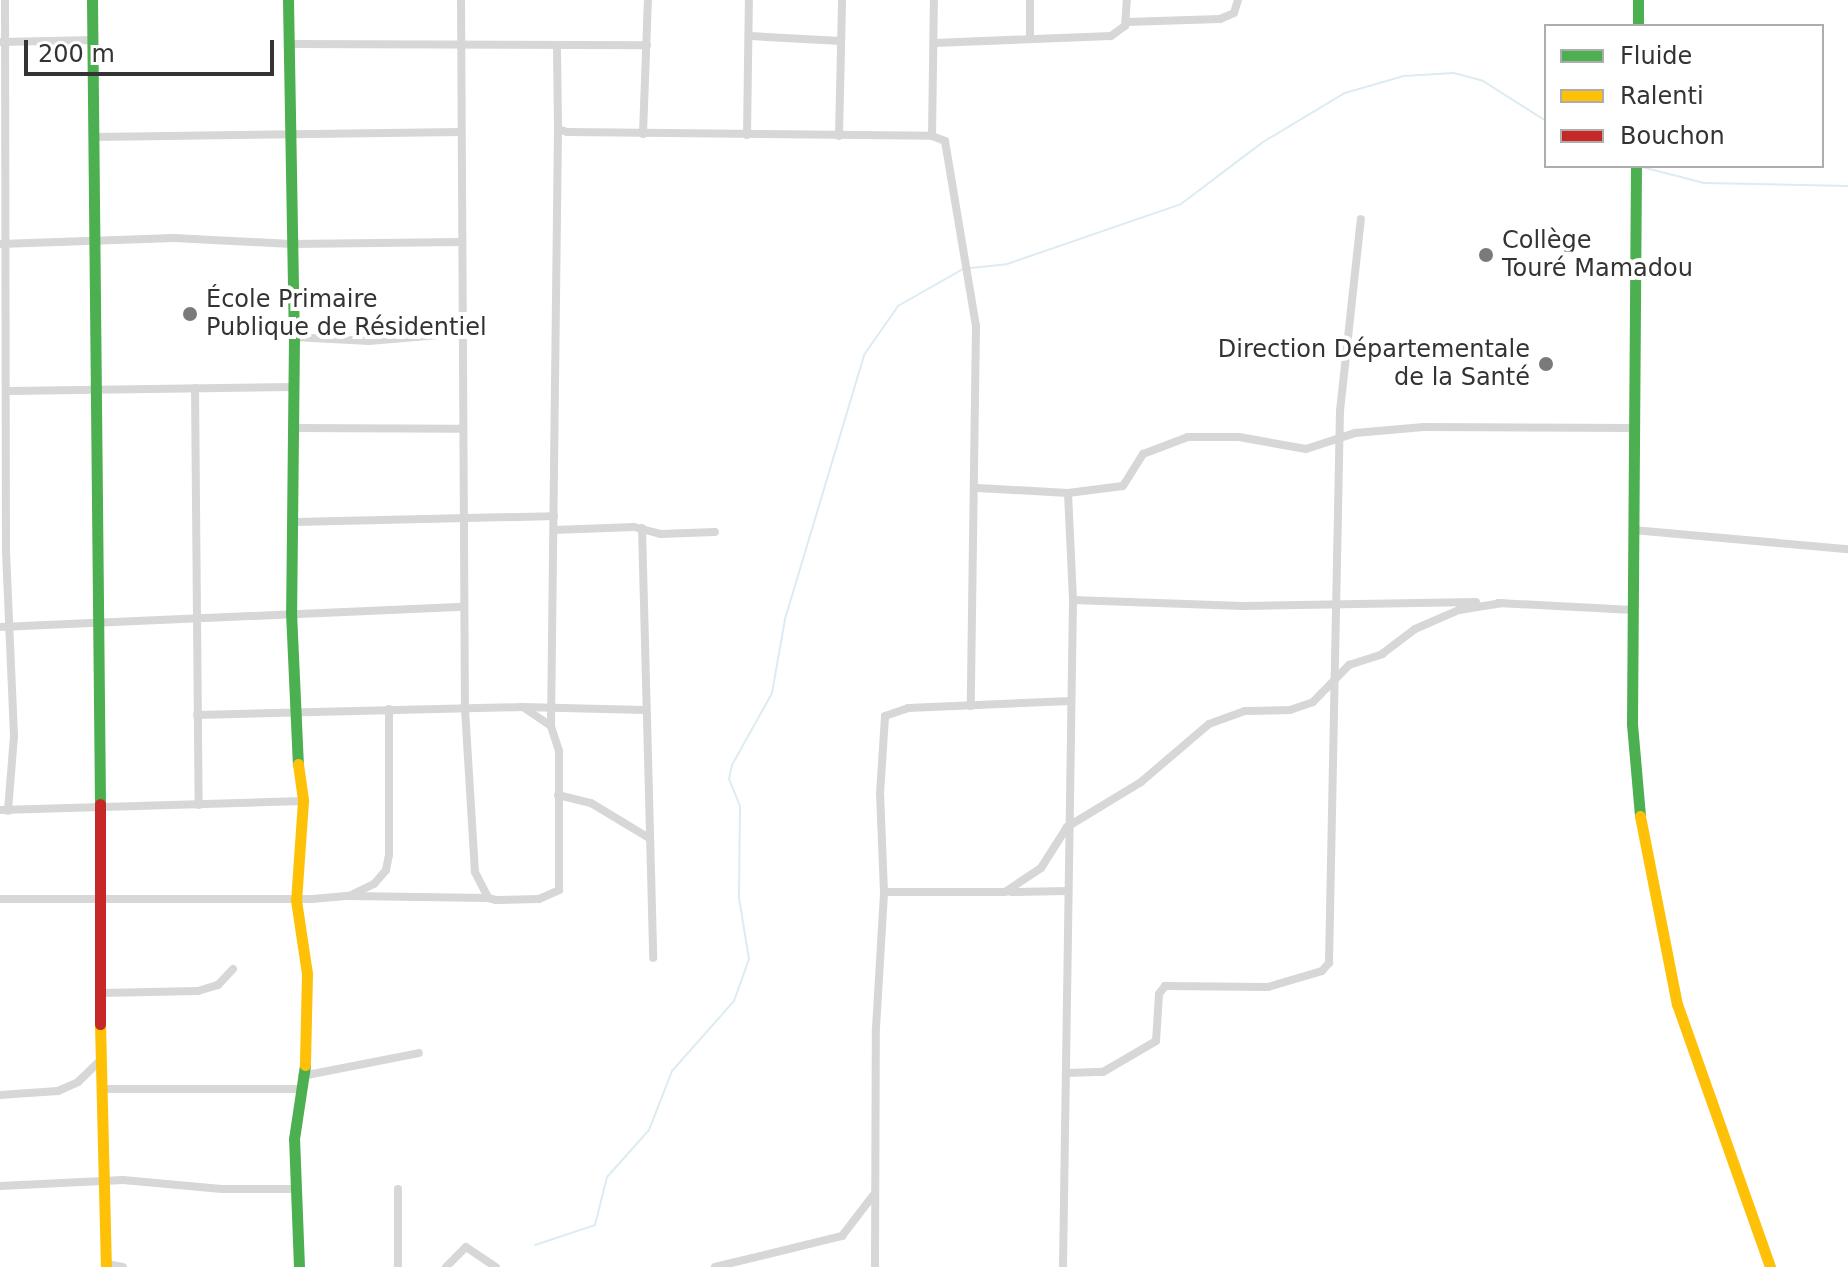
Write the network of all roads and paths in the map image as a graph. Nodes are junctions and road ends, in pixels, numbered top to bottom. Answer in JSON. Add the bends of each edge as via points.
{"nodes":[{"id":1,"x":5,"y":0,"type":"edge"},
{"id":2,"x":92,"y":0,"type":"edge"},
{"id":3,"x":288,"y":0,"type":"edge"},
{"id":4,"x":461,"y":0,"type":"edge"},
{"id":5,"x":648,"y":0,"type":"edge"},
{"id":6,"x":749,"y":0,"type":"edge"},
{"id":7,"x":842,"y":0,"type":"edge"},
{"id":8,"x":934,"y":0,"type":"edge"},
{"id":9,"x":1030,"y":0,"type":"edge"},
{"id":10,"x":1127,"y":0,"type":"edge"},
{"id":11,"x":1238,"y":0,"type":"edge"},
{"id":12,"x":1638,"y":0,"type":"edge"},
{"id":13,"x":1126,"y":22,"type":"junction"},
{"id":14,"x":1638,"y":24,"type":"edge"},
{"id":15,"x":750,"y":36,"type":"junction"},
{"id":16,"x":1030,"y":37,"type":"junction"},
{"id":17,"x":94,"y":40,"type":"junction"},
{"id":18,"x":841,"y":41,"type":"junction"},
{"id":19,"x":2,"y":42,"type":"edge"},
{"id":20,"x":934,"y":43,"type":"junction"},
{"id":21,"x":289,"y":44,"type":"junction"},
{"id":22,"x":647,"y":45,"type":"junction"},
{"id":23,"x":463,"y":47,"type":"junction"},
{"id":24,"x":557,"y":47,"type":"junction"},
{"id":25,"x":558,"y":129,"type":"junction"},
{"id":26,"x":291,"y":132,"type":"junction"},
{"id":27,"x":461,"y":132,"type":"junction"},
{"id":28,"x":643,"y":134,"type":"junction"},
{"id":29,"x":747,"y":135,"type":"junction"},
{"id":30,"x":839,"y":136,"type":"junction"},
{"id":31,"x":932,"y":136,"type":"junction"},
{"id":32,"x":94,"y":137,"type":"junction"},
{"id":33,"x":1636,"y":168,"type":"edge"},
{"id":34,"x":1361,"y":219,"type":"dead end"},
{"id":35,"x":95,"y":240,"type":"junction"},
{"id":36,"x":462,"y":242,"type":"junction"},
{"id":37,"x":3,"y":243,"type":"edge"},
{"id":38,"x":291,"y":244,"type":"junction"},
{"id":39,"x":462,"y":333,"type":"junction"},
{"id":40,"x":294,"y":337,"type":"junction"},
{"id":41,"x":294,"y":387,"type":"junction"},
{"id":42,"x":195,"y":388,"type":"junction"},
{"id":43,"x":94,"y":389,"type":"junction"},
{"id":44,"x":8,"y":391,"type":"junction"},
{"id":45,"x":294,"y":428,"type":"junction"},
{"id":46,"x":1633,"y":428,"type":"junction"},
{"id":47,"x":461,"y":429,"type":"junction"},
{"id":48,"x":3,"y":432,"type":"edge"},
{"id":49,"x":1339,"y":437,"type":"junction"},
{"id":50,"x":977,"y":488,"type":"junction"},
{"id":51,"x":1068,"y":493,"type":"junction"},
{"id":52,"x":554,"y":516,"type":"junction"},
{"id":53,"x":461,"y":519,"type":"junction"},
{"id":54,"x":295,"y":522,"type":"junction"},
{"id":55,"x":642,"y":528,"type":"junction"},
{"id":56,"x":554,"y":530,"type":"junction"},
{"id":57,"x":1633,"y":530,"type":"junction"},
{"id":58,"x":715,"y":532,"type":"dead end"},
{"id":59,"x":1848,"y":549,"type":"edge"},
{"id":60,"x":1073,"y":600,"type":"junction"},
{"id":61,"x":1337,"y":603,"type":"junction"},
{"id":62,"x":1502,"y":603,"type":"junction"},
{"id":63,"x":464,"y":607,"type":"junction"},
{"id":64,"x":1633,"y":610,"type":"junction"},
{"id":65,"x":291,"y":612,"type":"junction"},
{"id":66,"x":195,"y":615,"type":"junction"},
{"id":67,"x":100,"y":619,"type":"junction"},
{"id":68,"x":4,"y":628,"type":"edge"},
{"id":69,"x":1334,"y":680,"type":"junction"},
{"id":70,"x":1071,"y":701,"type":"junction"},
{"id":71,"x":971,"y":706,"type":"junction"},
{"id":72,"x":523,"y":707,"type":"junction"},
{"id":73,"x":389,"y":709,"type":"junction"},
{"id":74,"x":465,"y":709,"type":"junction"},
{"id":75,"x":552,"y":710,"type":"junction"},
{"id":76,"x":644,"y":710,"type":"junction"},
{"id":77,"x":293,"y":713,"type":"junction"},
{"id":78,"x":197,"y":715,"type":"junction"},
{"id":79,"x":551,"y":726,"type":"junction"},
{"id":80,"x":558,"y":795,"type":"junction"},
{"id":81,"x":303,"y":801,"type":"junction"},
{"id":82,"x":199,"y":805,"type":"junction"},
{"id":83,"x":4,"y":810,"type":"edge"},
{"id":84,"x":98,"y":811,"type":"junction"},
{"id":85,"x":1067,"y":827,"type":"junction"},
{"id":86,"x":649,"y":838,"type":"junction"},
{"id":87,"x":1066,"y":891,"type":"junction"},
{"id":88,"x":884,"y":892,"type":"junction"},
{"id":89,"x":1005,"y":892,"type":"junction"},
{"id":90,"x":349,"y":896,"type":"junction"},
{"id":91,"x":488,"y":898,"type":"junction"},
{"id":92,"x":0,"y":899,"type":"edge"},
{"id":93,"x":102,"y":899,"type":"junction"},
{"id":94,"x":296,"y":900,"type":"junction"},
{"id":95,"x":653,"y":958,"type":"dead end"},
{"id":96,"x":233,"y":969,"type":"dead end"},
{"id":97,"x":101,"y":993,"type":"junction"},
{"id":98,"x":419,"y":1053,"type":"dead end"},
{"id":99,"x":100,"y":1061,"type":"junction"},
{"id":100,"x":1066,"y":1073,"type":"junction"},
{"id":101,"x":302,"y":1076,"type":"junction"},
{"id":102,"x":101,"y":1089,"type":"junction"},
{"id":103,"x":299,"y":1089,"type":"junction"},
{"id":104,"x":0,"y":1095,"type":"edge"},
{"id":105,"x":104,"y":1182,"type":"junction"},
{"id":106,"x":0,"y":1186,"type":"edge"},
{"id":107,"x":296,"y":1189,"type":"junction"},
{"id":108,"x":398,"y":1189,"type":"dead end"},
{"id":109,"x":875,"y":1193,"type":"junction"},
{"id":110,"x":106,"y":1266,"type":"edge"},
{"id":111,"x":123,"y":1267,"type":"edge"},
{"id":112,"x":299,"y":1267,"type":"edge"},
{"id":113,"x":398,"y":1267,"type":"edge"},
{"id":114,"x":446,"y":1267,"type":"edge"},
{"id":115,"x":496,"y":1267,"type":"edge"},
{"id":116,"x":715,"y":1267,"type":"edge"},
{"id":117,"x":875,"y":1267,"type":"edge"},
{"id":118,"x":1063,"y":1267,"type":"edge"},
{"id":119,"x":1770,"y":1267,"type":"edge"}],
"edges":[{"from":1,"to":19,"type":"street"},
{"from":2,"to":17,"type":"main road"},
{"from":3,"to":21,"type":"main road"},
{"from":4,"to":23,"type":"street"},
{"from":5,"to":22,"type":"street"},
{"from":6,"to":15,"type":"street"},
{"from":7,"to":18,"type":"street"},
{"from":8,"to":20,"type":"street"},
{"from":9,"to":16,"type":"street"},
{"from":10,"to":13,"type":"street"},
{"from":11,"to":13,"type":"street","via":[[1234,13],[1220,19]]},
{"from":12,"to":14,"type":"main road"},
{"from":13,"to":16,"type":"street","via":[[1111,36]]},
{"from":15,"to":18,"type":"street"},
{"from":15,"to":29,"type":"street"},
{"from":16,"to":20,"type":"street"},
{"from":17,"to":19,"type":"street"},
{"from":17,"to":32,"type":"main road"},
{"from":18,"to":30,"type":"street"},
{"from":19,"to":37,"type":"street"},
{"from":20,"to":31,"type":"street"},
{"from":21,"to":23,"type":"street"},
{"from":21,"to":26,"type":"main road"},
{"from":22,"to":24,"type":"street"},
{"from":22,"to":28,"type":"street"},
{"from":23,"to":24,"type":"street"},
{"from":23,"to":27,"type":"street"},
{"from":24,"to":25,"type":"street"},
{"from":25,"to":28,"type":"street"},
{"from":25,"to":52,"type":"street"},
{"from":26,"to":27,"type":"street"},
{"from":26,"to":32,"type":"street"},
{"from":26,"to":38,"type":"main road"},
{"from":27,"to":36,"type":"street"},
{"from":28,"to":29,"type":"street"},
{"from":29,"to":30,"type":"street"},
{"from":30,"to":31,"type":"street"},
{"from":31,"to":50,"type":"street","via":[[946,143],[976,326]]},
{"from":32,"to":35,"type":"main road"},
{"from":33,"to":46,"type":"main road"},
{"from":34,"to":49,"type":"street"},
{"from":35,"to":37,"type":"street"},
{"from":35,"to":38,"type":"street"},
{"from":35,"to":43,"type":"main road"},
{"from":36,"to":38,"type":"street"},
{"from":36,"to":39,"type":"street"},
{"from":37,"to":44,"type":"street"},
{"from":38,"to":40,"type":"main road"},
{"from":39,"to":40,"type":"street","via":[[369,341]]},
{"from":39,"to":47,"type":"street"},
{"from":40,"to":41,"type":"main road"},
{"from":41,"to":42,"type":"street"},
{"from":41,"to":45,"type":"main road"},
{"from":42,"to":43,"type":"street"},
{"from":42,"to":66,"type":"street"},
{"from":43,"to":44,"type":"street"},
{"from":43,"to":67,"type":"main road"},
{"from":44,"to":48,"type":"street"},
{"from":45,"to":47,"type":"street"},
{"from":45,"to":54,"type":"main road"},
{"from":46,"to":49,"type":"street","via":[[1424,427]]},
{"from":46,"to":57,"type":"main road"},
{"from":47,"to":53,"type":"street"},
{"from":48,"to":68,"type":"street"},
{"from":49,"to":51,"type":"street","via":[[1306,449],[1231,436],[1188,437],[1143,454],[1123,486]]},
{"from":49,"to":61,"type":"street"},
{"from":50,"to":51,"type":"street"},
{"from":50,"to":71,"type":"street"},
{"from":51,"to":60,"type":"street"},
{"from":52,"to":53,"type":"street"},
{"from":52,"to":56,"type":"street"},
{"from":53,"to":54,"type":"street"},
{"from":53,"to":63,"type":"street"},
{"from":54,"to":65,"type":"main road"},
{"from":55,"to":56,"type":"street"},
{"from":55,"to":58,"type":"street","via":[[660,534]]},
{"from":55,"to":76,"type":"street"},
{"from":56,"to":75,"type":"street"},
{"from":57,"to":59,"type":"street"},
{"from":57,"to":64,"type":"main road"},
{"from":60,"to":61,"type":"street"},
{"from":60,"to":70,"type":"street"},
{"from":61,"to":62,"type":"street"},
{"from":61,"to":69,"type":"street"},
{"from":62,"to":64,"type":"street"},
{"from":62,"to":69,"type":"street","via":[[1459,610],[1421,626],[1382,654],[1349,665]]},
{"from":63,"to":65,"type":"street"},
{"from":63,"to":74,"type":"street"},
{"from":64,"to":119,"type":"main road","via":[[1632,724],[1656,916],[1706,1093]]},
{"from":65,"to":66,"type":"street"},
{"from":65,"to":77,"type":"main road"},
{"from":66,"to":67,"type":"street"},
{"from":66,"to":78,"type":"street"},
{"from":67,"to":68,"type":"street"},
{"from":67,"to":84,"type":"main road"},
{"from":68,"to":83,"type":"street","via":[[14,736]]},
{"from":69,"to":85,"type":"street","via":[[1302,706],[1245,711],[1209,724],[1141,782]]},
{"from":69,"to":100,"type":"street","via":[[1328,886],[1332,949],[1327,967],[1268,987],[1165,986],[1159,994],[1156,1041],[1103,1072]]},
{"from":70,"to":71,"type":"street"},
{"from":70,"to":85,"type":"street"},
{"from":71,"to":88,"type":"street","via":[[899,709],[885,716],[880,794]]},
{"from":72,"to":74,"type":"street"},
{"from":72,"to":75,"type":"street"},
{"from":72,"to":79,"type":"street"},
{"from":73,"to":74,"type":"street"},
{"from":73,"to":77,"type":"street"},
{"from":73,"to":90,"type":"street","via":[[388,865],[374,884]]},
{"from":74,"to":91,"type":"street","via":[[475,872]]},
{"from":75,"to":76,"type":"street"},
{"from":75,"to":79,"type":"street"},
{"from":76,"to":86,"type":"street"},
{"from":77,"to":78,"type":"street"},
{"from":77,"to":81,"type":"main road"},
{"from":78,"to":82,"type":"street"},
{"from":79,"to":80,"type":"street","via":[[559,751]]},
{"from":80,"to":86,"type":"street","via":[[591,803]]},
{"from":80,"to":91,"type":"street","via":[[559,890],[539,899]]},
{"from":81,"to":82,"type":"street"},
{"from":81,"to":94,"type":"main road"},
{"from":82,"to":84,"type":"street"},
{"from":83,"to":84,"type":"street"},
{"from":84,"to":93,"type":"main road"},
{"from":85,"to":87,"type":"street"},
{"from":85,"to":89,"type":"street","via":[[1041,868]]},
{"from":86,"to":95,"type":"street"},
{"from":87,"to":89,"type":"street"},
{"from":87,"to":100,"type":"street"},
{"from":88,"to":89,"type":"street"},
{"from":88,"to":109,"type":"street"},
{"from":90,"to":91,"type":"street"},
{"from":90,"to":94,"type":"street"},
{"from":92,"to":93,"type":"street"},
{"from":93,"to":94,"type":"street"},
{"from":93,"to":97,"type":"main road"},
{"from":94,"to":101,"type":"main road","via":[[307,974]]},
{"from":96,"to":97,"type":"street","via":[[218,985],[198,991]]},
{"from":97,"to":99,"type":"main road"},
{"from":98,"to":101,"type":"street"},
{"from":99,"to":102,"type":"main road"},
{"from":99,"to":104,"type":"street","via":[[78,1082],[58,1091]]},
{"from":100,"to":118,"type":"street"},
{"from":101,"to":103,"type":"main road"},
{"from":102,"to":103,"type":"street"},
{"from":102,"to":105,"type":"main road"},
{"from":103,"to":107,"type":"main road"},
{"from":105,"to":106,"type":"street"},
{"from":105,"to":107,"type":"street"},
{"from":105,"to":110,"type":"main road"},
{"from":107,"to":112,"type":"main road"},
{"from":108,"to":113,"type":"street"},
{"from":109,"to":116,"type":"street","via":[[842,1236]]},
{"from":109,"to":117,"type":"street"},
{"from":110,"to":111,"type":"street"},
{"from":114,"to":115,"type":"street","via":[[466,1247]]}]}
